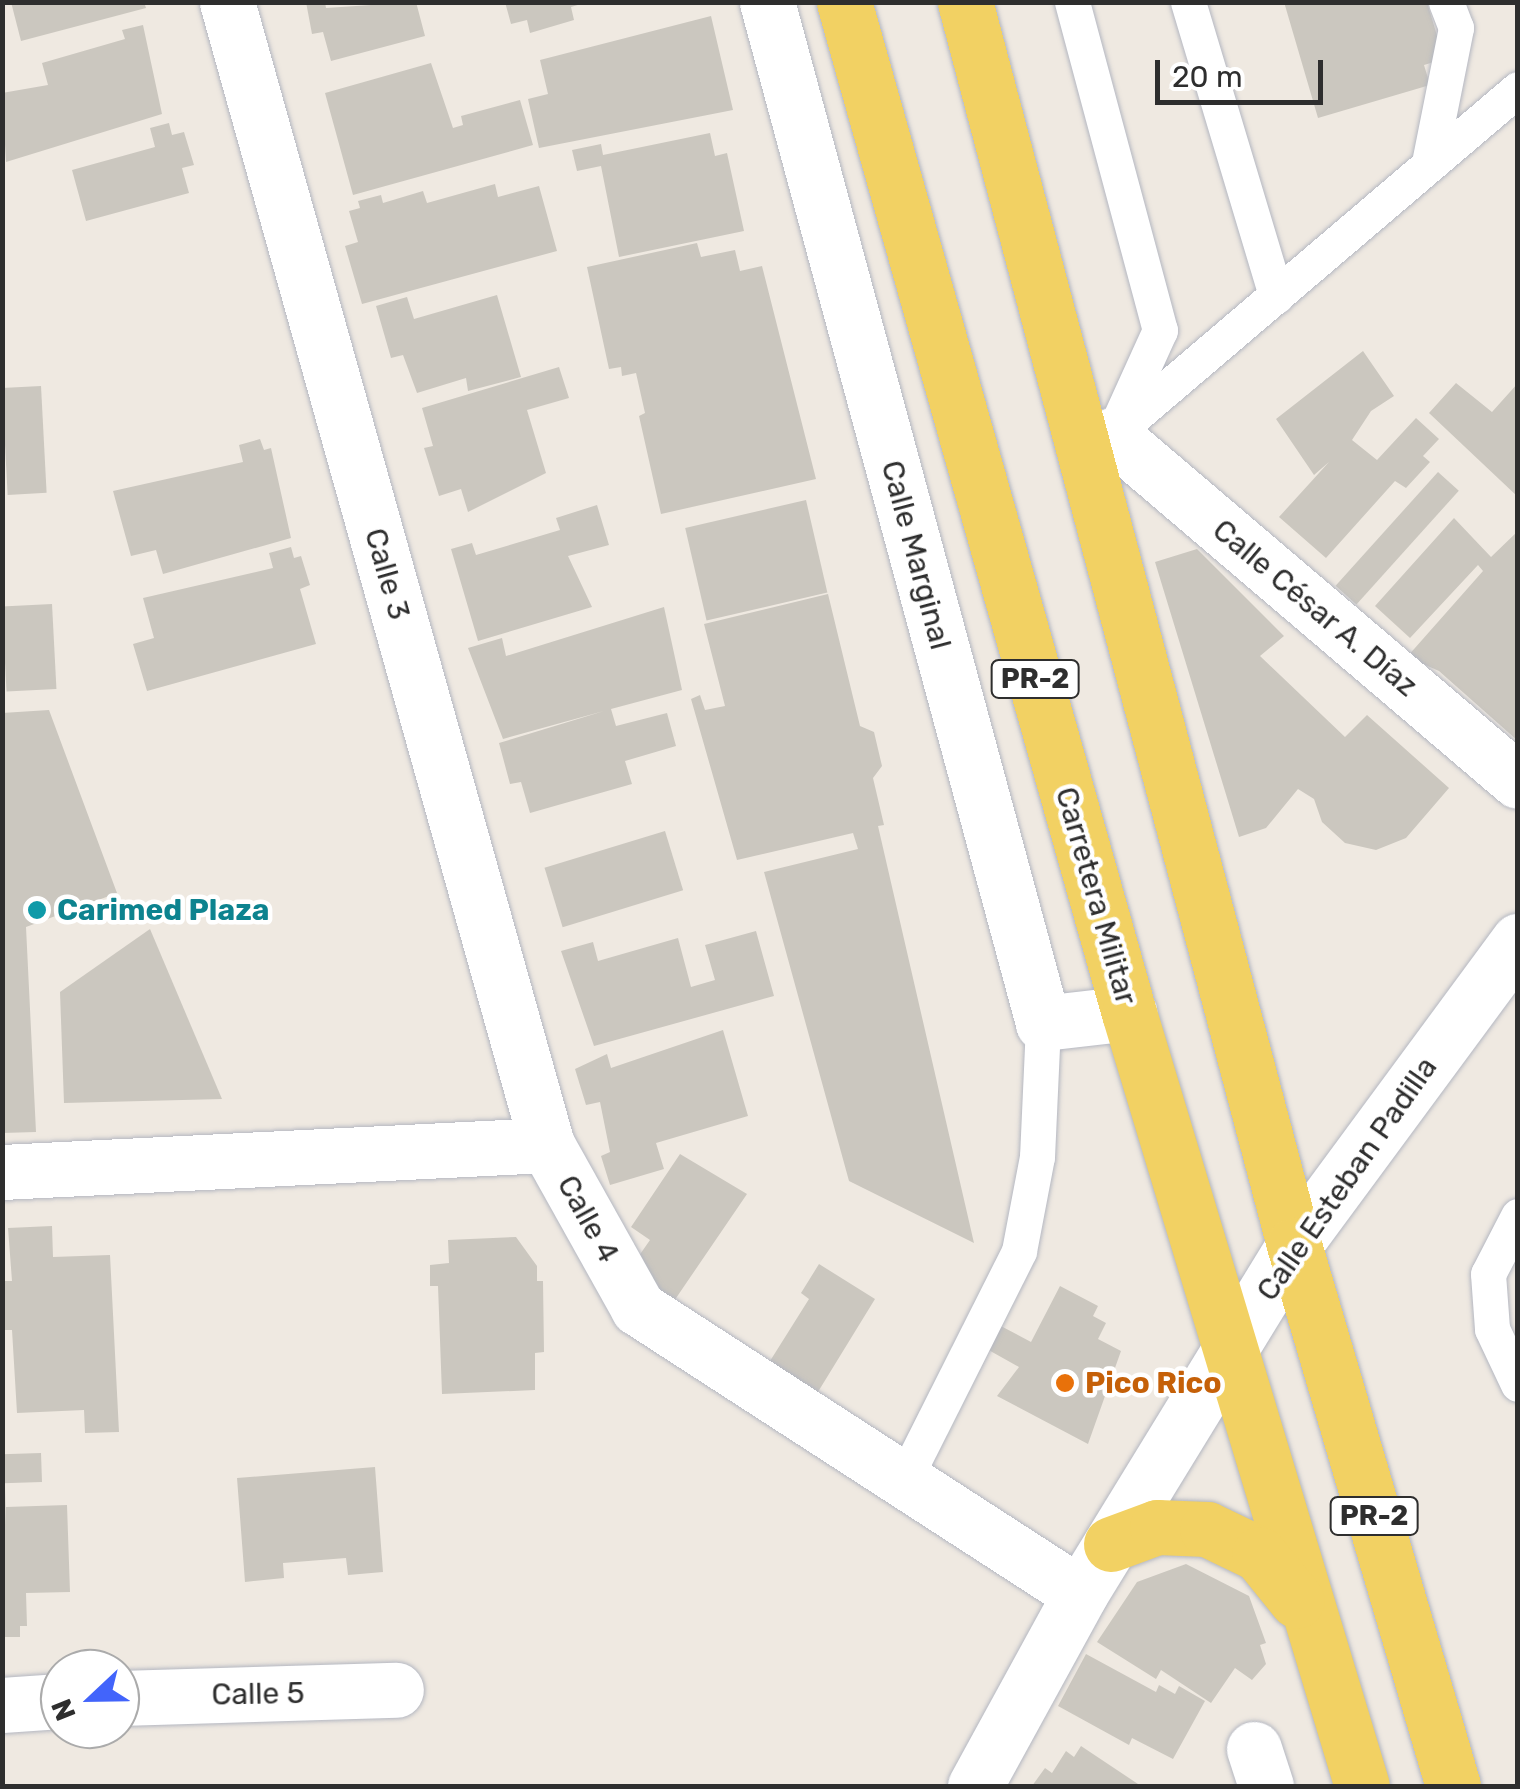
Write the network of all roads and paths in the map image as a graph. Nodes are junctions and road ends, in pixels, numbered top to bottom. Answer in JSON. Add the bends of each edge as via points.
{"nodes":[{"id":1,"x":227,"y":2,"type":"edge"},
{"id":2,"x":767,"y":2,"type":"edge"},
{"id":3,"x":844,"y":2,"type":"edge"},
{"id":4,"x":965,"y":2,"type":"edge"},
{"id":5,"x":1072,"y":2,"type":"edge"},
{"id":6,"x":1188,"y":2,"type":"edge"},
{"id":7,"x":1446,"y":2,"type":"edge"},
{"id":8,"x":1518,"y":89,"type":"edge"},
{"id":9,"x":1429,"y":163,"type":"junction"},
{"id":10,"x":1276,"y":296,"type":"junction"},
{"id":11,"x":1096,"y":440,"type":"junction"},
{"id":12,"x":1518,"y":781,"type":"edge"},
{"id":13,"x":1518,"y":940,"type":"edge"},
{"id":14,"x":1129,"y":1013,"type":"junction"},
{"id":15,"x":1043,"y":1023,"type":"junction"},
{"id":16,"x":546,"y":1145,"type":"junction"},
{"id":17,"x":2,"y":1172,"type":"edge"},
{"id":18,"x":1518,"y":1216,"type":"edge"},
{"id":19,"x":1294,"y":1245,"type":"junction"},
{"id":20,"x":1229,"y":1355,"type":"junction"},
{"id":21,"x":1518,"y":1384,"type":"edge"},
{"id":22,"x":904,"y":1480,"type":"junction"},
{"id":23,"x":1111,"y":1544,"type":"junction"},
{"id":24,"x":1080,"y":1594,"type":"junction"},
{"id":25,"x":1310,"y":1616,"type":"junction"},
{"id":26,"x":396,"y":1690,"type":"dead end"},
{"id":27,"x":140,"y":1697,"type":"edge"},
{"id":28,"x":40,"y":1703,"type":"edge"},
{"id":29,"x":2,"y":1704,"type":"edge"},
{"id":30,"x":975,"y":1786,"type":"edge"},
{"id":31,"x":1362,"y":1786,"type":"edge"},
{"id":32,"x":1453,"y":1786,"type":"edge"}],
"edges":[{"from":1,"to":16,"type":"street","name":"Calle 3"},
{"from":2,"to":15,"type":"street","name":"Calle Marginal"},
{"from":3,"to":14,"type":"main road","name":"Carretera Militar","number":"PR-2"},
{"from":4,"to":11,"type":"main road","number":"PR-2"},
{"from":5,"to":11,"type":"lane","via":[[1160,330]]},
{"from":6,"to":10,"type":"lane"},
{"from":7,"to":9,"type":"lane","via":[[1456,28]]},
{"from":8,"to":9,"type":"lane"},
{"from":9,"to":10,"type":"lane"},
{"from":10,"to":11,"type":"lane"},
{"from":11,"to":12,"type":"street","name":"Calle César A. Díaz"},
{"from":11,"to":19,"type":"main road","number":"PR-2"},
{"from":13,"to":19,"type":"street","name":"Calle Esteban Padilla"},
{"from":14,"to":15,"type":"street"},
{"from":14,"to":20,"type":"main road","name":"Carretera Militar","number":"PR-2"},
{"from":15,"to":22,"type":"lane","via":[[1037,1156],[1019,1251]]},
{"from":16,"to":17,"type":"street","name":"Calle 4"},
{"from":16,"to":22,"type":"street","name":"Calle 4","via":[[638,1308]]},
{"from":18,"to":21,"type":"lane","via":[[1488,1274],[1492,1330]]},
{"from":19,"to":20,"type":"street","name":"Calle Esteban Padilla"},
{"from":19,"to":32,"type":"main road","number":"PR-2"},
{"from":20,"to":23,"type":"street","name":"Calle Esteban Padilla"},
{"from":20,"to":25,"type":"main road","name":"Carretera Militar","number":"PR-2"},
{"from":22,"to":24,"type":"street","name":"Calle 4"},
{"from":23,"to":24,"type":"street","name":"Calle Esteban Padilla"},
{"from":23,"to":25,"type":"main road","via":[[1157,1527],[1207,1529],[1259,1554]]},
{"from":24,"to":30,"type":"street","name":"Calle Esteban Padilla"},
{"from":25,"to":31,"type":"main road","name":"Carretera Militar","number":"PR-2"},
{"from":26,"to":27,"type":"street","name":"Calle 5"},
{"from":28,"to":29,"type":"street"}]}
